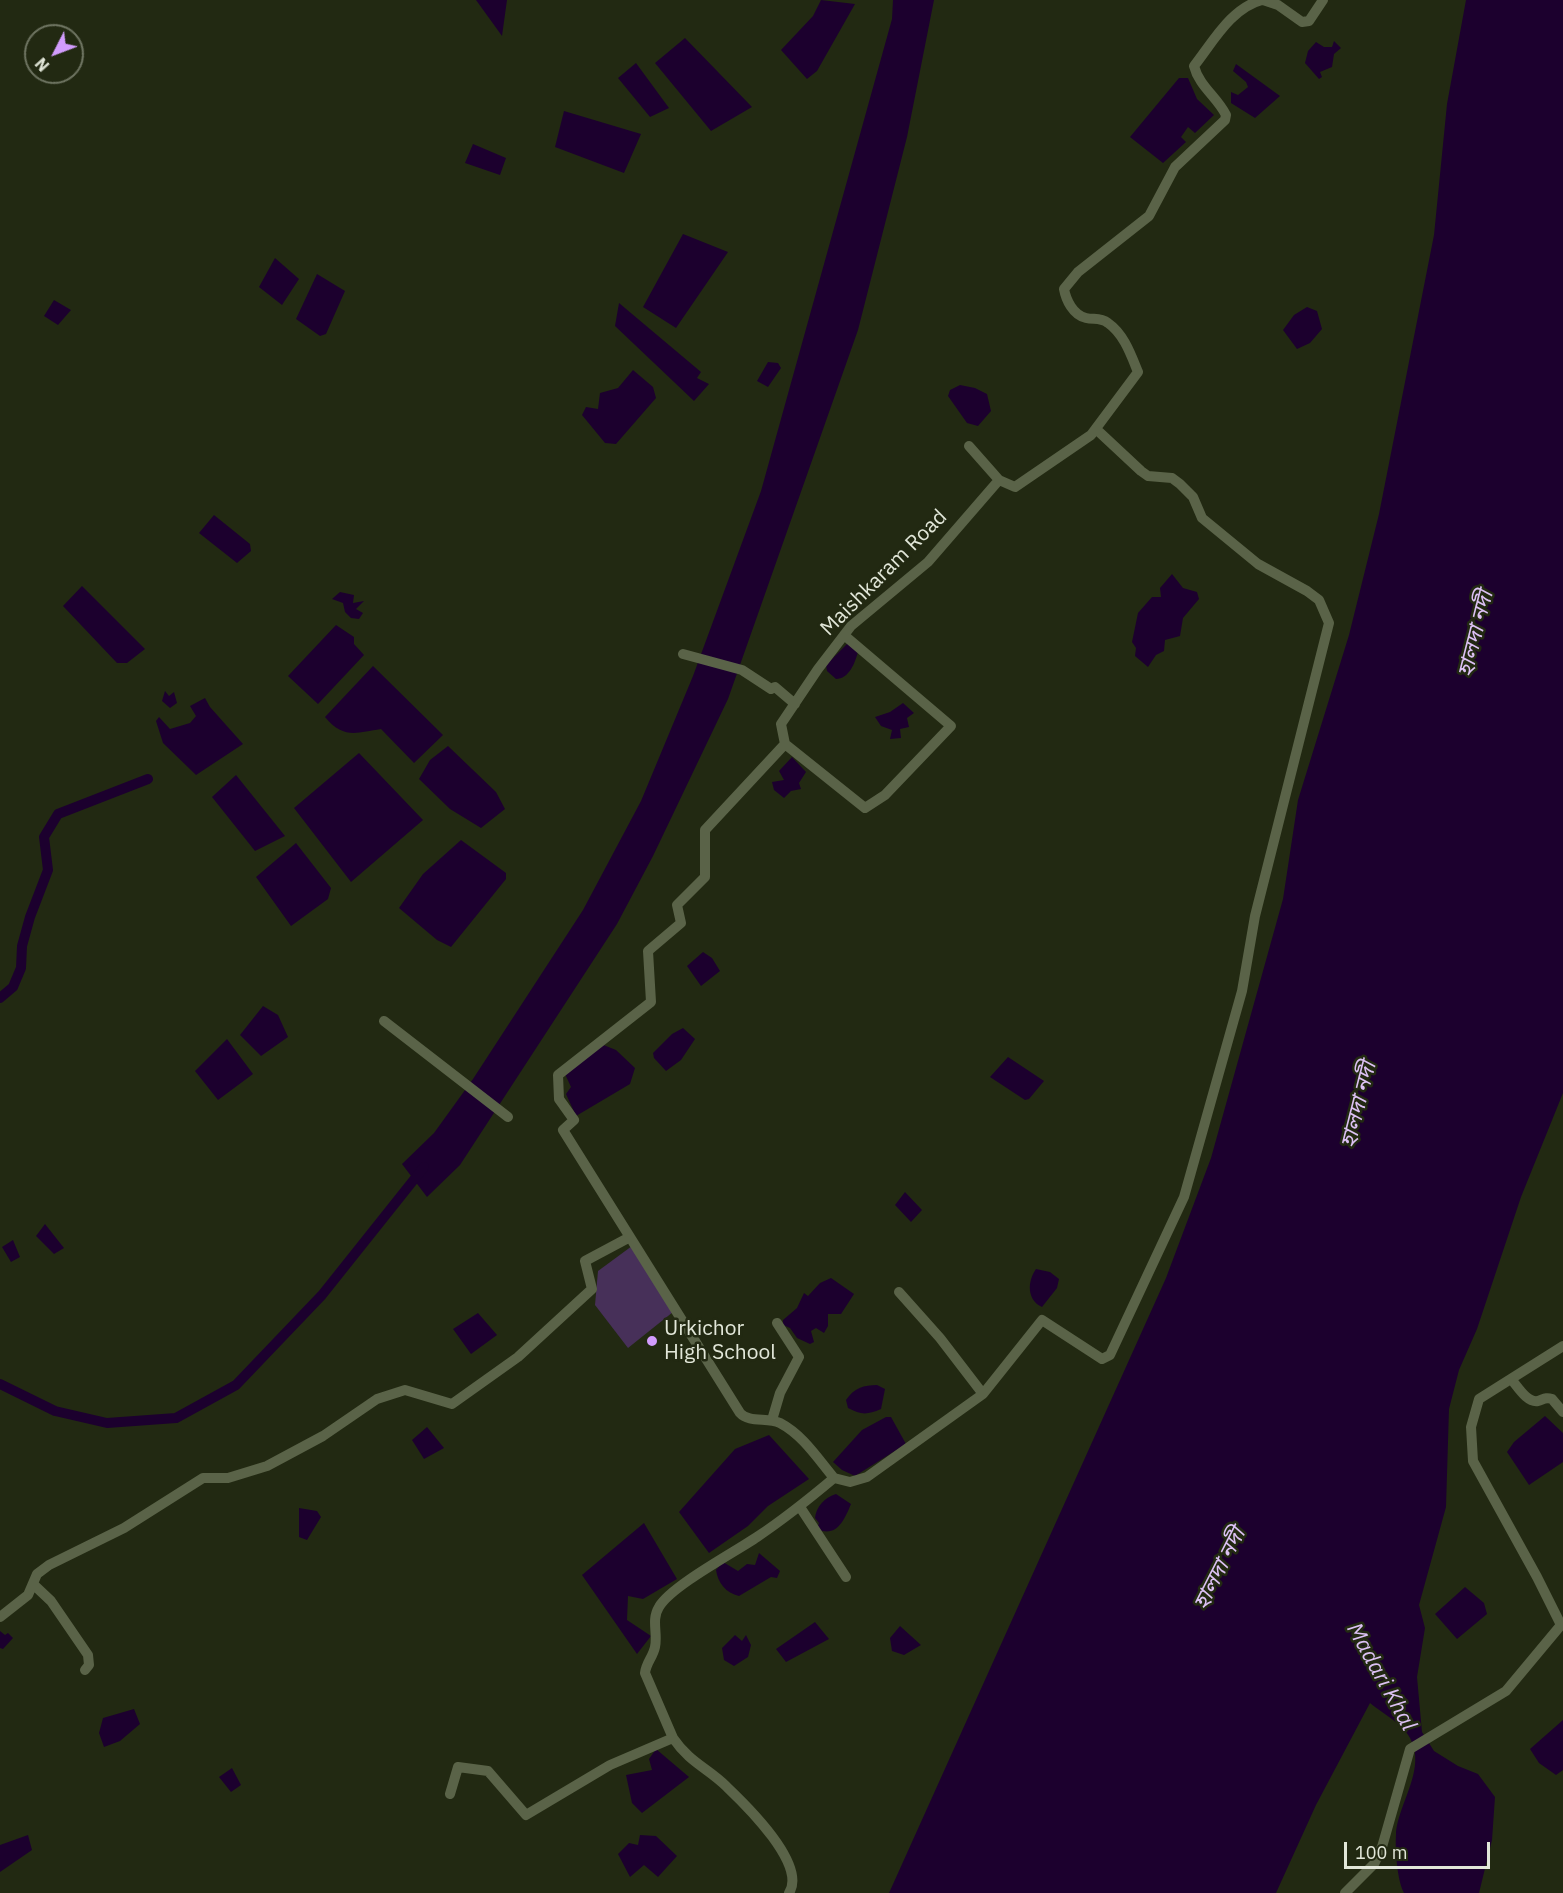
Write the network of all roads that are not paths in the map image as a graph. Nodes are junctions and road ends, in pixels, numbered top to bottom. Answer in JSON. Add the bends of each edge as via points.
{"nodes":[{"id":1,"x":1263,"y":0,"type":"edge"},
{"id":2,"x":1323,"y":0,"type":"edge"},
{"id":3,"x":1096,"y":429,"type":"junction"},
{"id":4,"x":969,"y":446,"type":"dead end"},
{"id":5,"x":999,"y":480,"type":"junction"},
{"id":6,"x":844,"y":635,"type":"junction"},
{"id":7,"x":683,"y":654,"type":"dead end"},
{"id":8,"x":795,"y":704,"type":"junction"},
{"id":9,"x":784,"y":744,"type":"junction"},
{"id":10,"x":384,"y":1022,"type":"dead end"},
{"id":11,"x":508,"y":1117,"type":"dead end"},
{"id":12,"x":630,"y":1237,"type":"junction"},
{"id":13,"x":899,"y":1292,"type":"dead end"},
{"id":14,"x":777,"y":1323,"type":"dead end"},
{"id":15,"x":1563,"y":1346,"type":"edge"},
{"id":16,"x":1511,"y":1379,"type":"junction"},
{"id":17,"x":983,"y":1394,"type":"junction"},
{"id":18,"x":1563,"y":1412,"type":"edge"},
{"id":19,"x":772,"y":1420,"type":"junction"},
{"id":20,"x":834,"y":1478,"type":"junction"},
{"id":21,"x":800,"y":1507,"type":"junction"},
{"id":22,"x":846,"y":1577,"type":"dead end"},
{"id":23,"x":33,"y":1584,"type":"junction"},
{"id":24,"x":0,"y":1617,"type":"edge"},
{"id":25,"x":85,"y":1670,"type":"dead end"},
{"id":26,"x":673,"y":1738,"type":"junction"},
{"id":27,"x":450,"y":1794,"type":"dead end"},
{"id":28,"x":789,"y":1893,"type":"edge"},
{"id":29,"x":1346,"y":1893,"type":"edge"}],
"edges":[{"from":1,"to":2,"type":"street","via":[[1278,5],[1302,22],[1309,21]]},
{"from":1,"to":3,"type":"street","via":[[1248,4],[1236,14],[1194,66],[1223,109],[1225,120],[1175,167],[1149,216],[1078,272],[1064,288],[1065,298],[1078,315],[1110,324],[1128,347],[1138,372]]},
{"from":3,"to":5,"type":"street","via":[[1016,487]]},
{"from":3,"to":17,"type":"street","via":[[1148,476],[1172,478],[1180,484],[1193,497],[1202,518],[1258,564],[1319,600],[1329,623],[1255,916],[1242,991],[1184,1197],[1110,1355],[1102,1359],[1042,1320]]},
{"from":4,"to":5,"type":"street"},
{"from":5,"to":6,"type":"street","name":"Maishkaram Road","via":[[928,562]]},
{"from":6,"to":8,"type":"street","name":"Maishkaram Road"},
{"from":6,"to":9,"type":"street","via":[[951,726],[885,795],[865,808]]},
{"from":7,"to":8,"type":"street","via":[[742,670],[771,689],[775,687]]},
{"from":8,"to":9,"type":"street","name":"Maishkaram Road","via":[[781,724]]},
{"from":9,"to":12,"type":"street","via":[[705,830],[705,877],[676,905],[681,923],[648,951],[651,1002],[558,1075],[559,1100],[574,1120],[563,1130]]},
{"from":10,"to":11,"type":"street"},
{"from":12,"to":19,"type":"street","via":[[740,1413],[746,1418]]},
{"from":12,"to":23,"type":"street","via":[[585,1261],[592,1290],[518,1358],[452,1404],[405,1390],[377,1399],[323,1436],[267,1466],[228,1478],[203,1478],[124,1528],[49,1565],[37,1574]]},
{"from":13,"to":17,"type":"street"},
{"from":14,"to":19,"type":"street","via":[[799,1357],[780,1393]]},
{"from":15,"to":16,"type":"street"},
{"from":16,"to":18,"type":"street","via":[[1529,1400],[1552,1399]]},
{"from":16,"to":29,"type":"street","via":[[1479,1399],[1471,1427],[1473,1461],[1561,1625],[1506,1691],[1410,1749],[1382,1847],[1374,1864]]},
{"from":17,"to":20,"type":"street","via":[[867,1477],[850,1482]]},
{"from":19,"to":20,"type":"street","via":[[800,1438]]},
{"from":20,"to":21,"type":"street"},
{"from":21,"to":22,"type":"street"},
{"from":21,"to":26,"type":"street","via":[[727,1554],[658,1608],[654,1624],[656,1645],[645,1673]]},
{"from":23,"to":24,"type":"street","via":[[28,1595]]},
{"from":23,"to":25,"type":"street","via":[[51,1601],[88,1655]]},
{"from":26,"to":27,"type":"street","via":[[610,1765],[526,1815],[488,1771],[458,1767]]},
{"from":26,"to":28,"type":"street","via":[[695,1764],[726,1786],[784,1851],[794,1879]]}]}
